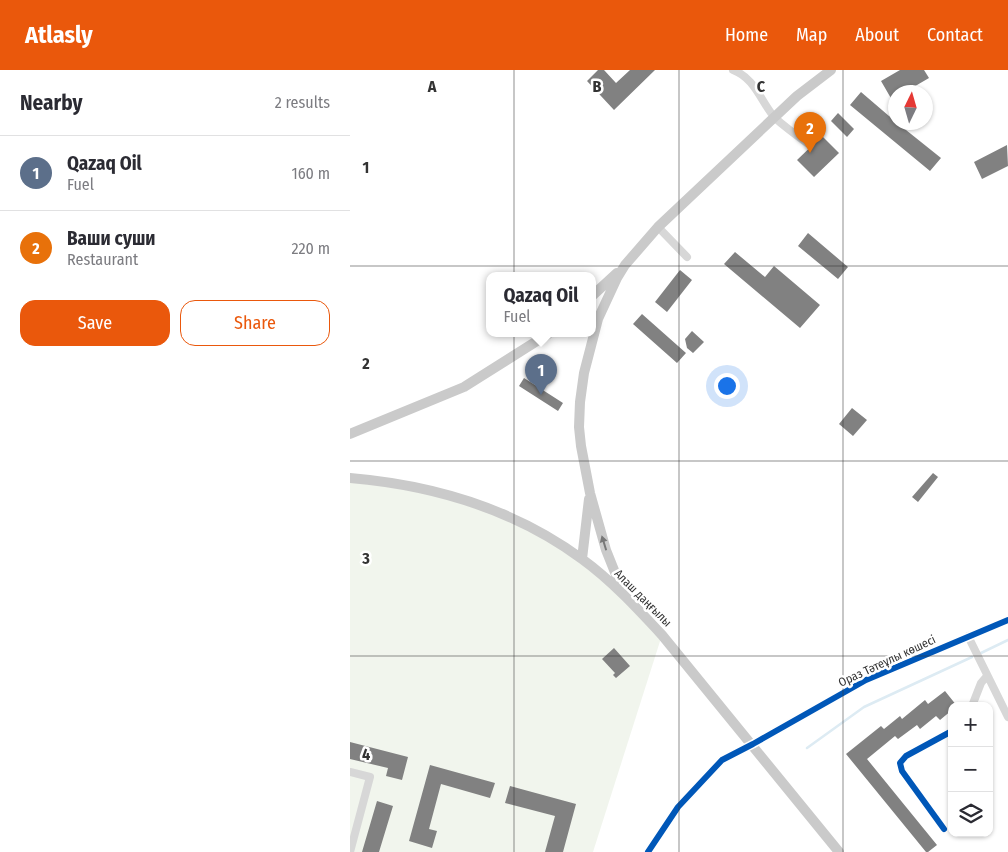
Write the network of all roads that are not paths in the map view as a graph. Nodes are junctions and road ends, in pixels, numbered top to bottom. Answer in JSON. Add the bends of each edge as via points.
{"nodes":[{"id":1,"x":733,"y":70,"type":"edge"},
{"id":2,"x":831,"y":70,"type":"edge"},
{"id":3,"x":775,"y":117,"type":"junction"},
{"id":4,"x":806,"y":143,"type":"dead end"},
{"id":5,"x":658,"y":227,"type":"junction"},
{"id":6,"x":688,"y":257,"type":"dead end"},
{"id":7,"x":625,"y":265,"type":"junction"},
{"id":8,"x":596,"y":292,"type":"edge"},
{"id":9,"x":596,"y":327,"type":"edge"},
{"id":10,"x":543,"y":337,"type":"edge"},
{"id":11,"x":593,"y":337,"type":"edge"},
{"id":12,"x":350,"y":434,"type":"edge"},
{"id":13,"x":350,"y":478,"type":"edge"},
{"id":14,"x":590,"y":493,"type":"junction"},
{"id":15,"x":582,"y":558,"type":"junction"},
{"id":16,"x":632,"y":603,"type":"junction"},
{"id":17,"x":1008,"y":620,"type":"edge"},
{"id":18,"x":968,"y":636,"type":"junction"},
{"id":19,"x":986,"y":676,"type":"junction"},
{"id":20,"x":974,"y":702,"type":"edge"},
{"id":21,"x":1008,"y":717,"type":"edge"},
{"id":22,"x":948,"y":733,"type":"edge"},
{"id":23,"x":753,"y":744,"type":"junction"},
{"id":24,"x":350,"y":772,"type":"edge"},
{"id":25,"x":944,"y":829,"type":"dead end"},
{"id":26,"x":350,"y":852,"type":"edge"},
{"id":27,"x":648,"y":852,"type":"edge"},
{"id":28,"x":839,"y":852,"type":"edge"}],
"edges":[{"from":1,"to":3,"type":"street","via":[[750,82]]},
{"from":2,"to":3,"type":"main road"},
{"from":3,"to":4,"type":"street"},
{"from":3,"to":5,"type":"main road"},
{"from":5,"to":6,"type":"street"},
{"from":5,"to":7,"type":"main road"},
{"from":7,"to":8,"type":"main road"},
{"from":7,"to":9,"type":"main road"},
{"from":10,"to":12,"type":"main road","via":[[464,387]]},
{"from":11,"to":14,"type":"main road","via":[[584,373],[579,427]]},
{"from":13,"to":15,"type":"main road","name":"Алаш даңғылы","via":[[392,482],[485,506]]},
{"from":14,"to":15,"type":"main road"},
{"from":16,"to":14,"type":"main road","one_way":true,"via":[[606,550]]},
{"from":15,"to":16,"type":"main road","name":"Алаш даңғылы"},
{"from":16,"to":23,"type":"main road","name":"Алаш даңғылы"},
{"from":17,"to":18,"type":"street","name":"Ораз Тәтеұлы көшесі"},
{"from":18,"to":19,"type":"street"},
{"from":18,"to":23,"type":"street","name":"Ораз Тәтеұлы көшесі","via":[[866,680]]},
{"from":19,"to":20,"type":"street"},
{"from":19,"to":21,"type":"street"},
{"from":22,"to":25,"type":"street","via":[[900,762],[902,770]]},
{"from":23,"to":27,"type":"street","name":"Ораз Тәтеұлы көшесі","via":[[722,760],[678,807]]},
{"from":23,"to":28,"type":"main road","name":"Алаш даңғылы"},
{"from":24,"to":26,"type":"street","via":[[370,778]]}]}
